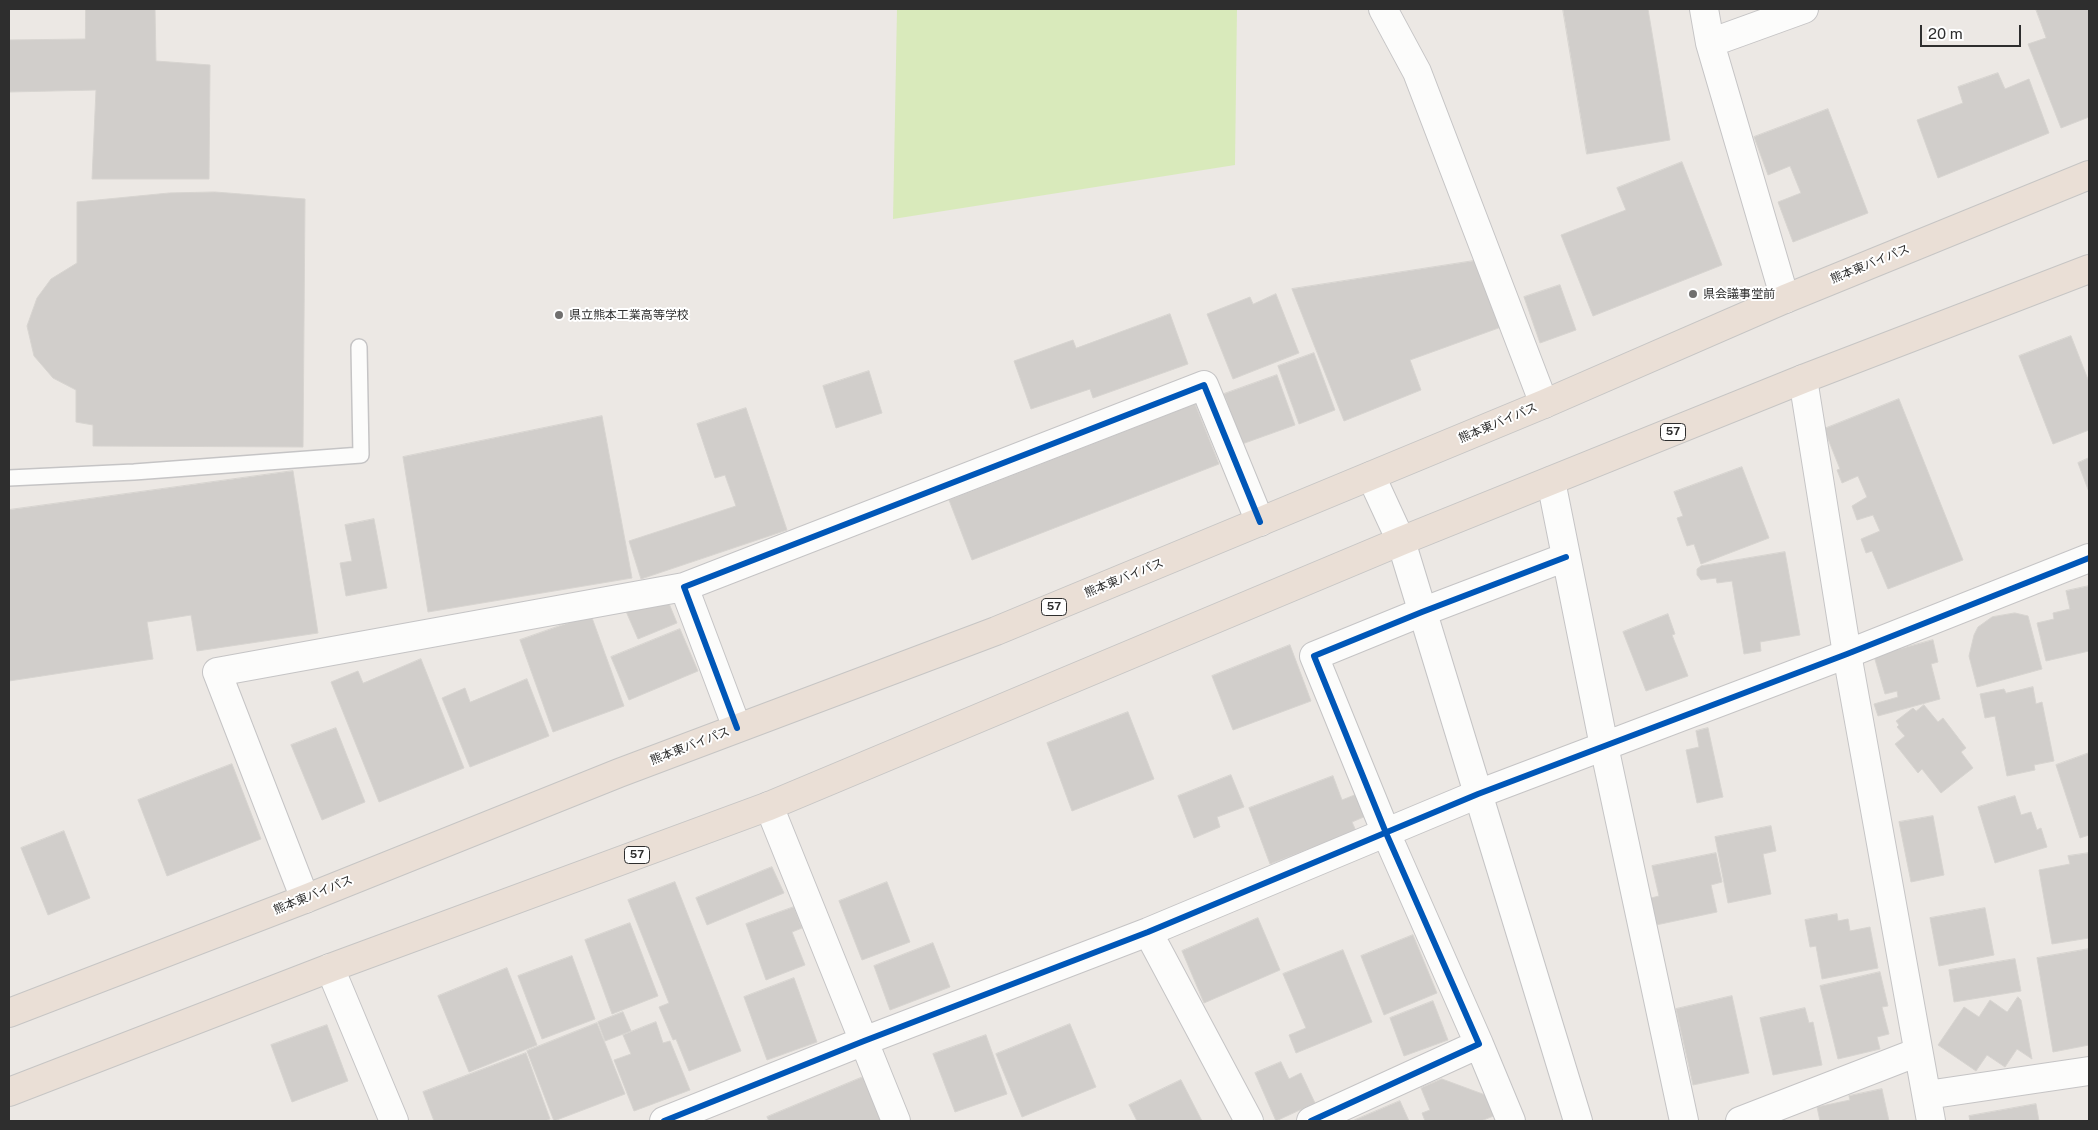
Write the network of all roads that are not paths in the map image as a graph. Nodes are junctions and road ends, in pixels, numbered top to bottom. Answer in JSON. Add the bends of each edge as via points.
{"nodes":[{"id":1,"x":1383,"y":9,"type":"edge"},
{"id":2,"x":1704,"y":9,"type":"edge"},
{"id":3,"x":1804,"y":9,"type":"edge"},
{"id":4,"x":1710,"y":43,"type":"junction"},
{"id":5,"x":2089,"y":175,"type":"edge"},
{"id":6,"x":2089,"y":269,"type":"edge"},
{"id":7,"x":1785,"y":299,"type":"junction"},
{"id":8,"x":359,"y":347,"type":"dead end"},
{"id":9,"x":1802,"y":379,"type":"junction"},
{"id":10,"x":1544,"y":404,"type":"junction"},
{"id":11,"x":1370,"y":476,"type":"junction"},
{"id":12,"x":9,"y":478,"type":"edge"},
{"id":13,"x":1551,"y":481,"type":"junction"},
{"id":14,"x":1260,"y":522,"type":"junction"},
{"id":15,"x":1401,"y":541,"type":"junction"},
{"id":16,"x":1566,"y":558,"type":"junction"},
{"id":17,"x":2089,"y":558,"type":"edge"},
{"id":18,"x":684,"y":587,"type":"junction"},
{"id":19,"x":1422,"y":612,"type":"junction"},
{"id":20,"x":1847,"y":654,"type":"junction"},
{"id":21,"x":738,"y":728,"type":"junction"},
{"id":22,"x":1604,"y":746,"type":"junction"},
{"id":23,"x":1478,"y":794,"type":"junction"},
{"id":24,"x":769,"y":806,"type":"junction"},
{"id":25,"x":1386,"y":833,"type":"junction"},
{"id":26,"x":305,"y":899,"type":"junction"},
{"id":27,"x":1148,"y":932,"type":"junction"},
{"id":28,"x":330,"y":968,"type":"junction"},
{"id":29,"x":9,"y":1013,"type":"edge"},
{"id":30,"x":864,"y":1041,"type":"junction"},
{"id":31,"x":1479,"y":1044,"type":"junction"},
{"id":32,"x":1918,"y":1052,"type":"junction"},
{"id":33,"x":2089,"y":1071,"type":"edge"},
{"id":34,"x":9,"y":1092,"type":"edge"},
{"id":35,"x":1927,"y":1095,"type":"junction"},
{"id":36,"x":394,"y":1121,"type":"edge"},
{"id":37,"x":664,"y":1121,"type":"edge"},
{"id":38,"x":896,"y":1121,"type":"edge"},
{"id":39,"x":1249,"y":1121,"type":"edge"},
{"id":40,"x":1311,"y":1121,"type":"edge"},
{"id":41,"x":1511,"y":1121,"type":"edge"},
{"id":42,"x":1578,"y":1121,"type":"edge"},
{"id":43,"x":1684,"y":1121,"type":"edge"},
{"id":44,"x":1740,"y":1121,"type":"edge"},
{"id":45,"x":1931,"y":1121,"type":"edge"}],
"edges":[{"from":1,"to":10,"type":"street","via":[[1417,72]]},
{"from":2,"to":4,"type":"street"},
{"from":3,"to":4,"type":"street"},
{"from":4,"to":7,"type":"street"},
{"from":5,"to":7,"type":"highway","name":"熊本東バイパス","number":"57"},
{"from":6,"to":9,"type":"highway","number":"57"},
{"from":7,"to":10,"type":"highway","name":"熊本東バイパス","number":"57"},
{"from":8,"to":12,"type":"lane","via":[[361,455]]},
{"from":9,"to":13,"type":"highway","number":"57"},
{"from":9,"to":20,"type":"street"},
{"from":10,"to":11,"type":"highway","name":"熊本東バイパス","number":"57"},
{"from":11,"to":14,"type":"highway","name":"熊本東バイパス","number":"57"},
{"from":11,"to":15,"type":"street"},
{"from":13,"to":15,"type":"highway","number":"57"},
{"from":13,"to":16,"type":"street"},
{"from":14,"to":18,"type":"street","via":[[1204,385]]},
{"from":14,"to":21,"type":"highway","name":"熊本東バイパス","number":"57","via":[[996,631]]},
{"from":15,"to":19,"type":"street"},
{"from":15,"to":24,"type":"highway","number":"57"},
{"from":16,"to":19,"type":"street"},
{"from":16,"to":22,"type":"street"},
{"from":17,"to":20,"type":"street"},
{"from":18,"to":21,"type":"street"},
{"from":18,"to":26,"type":"street","via":[[216,672]]},
{"from":19,"to":23,"type":"street"},
{"from":19,"to":25,"type":"street","via":[[1314,656]]},
{"from":20,"to":22,"type":"street"},
{"from":20,"to":32,"type":"street"},
{"from":21,"to":26,"type":"highway","name":"熊本東バイパス","number":"57"},
{"from":22,"to":23,"type":"street"},
{"from":22,"to":43,"type":"street"},
{"from":23,"to":25,"type":"street"},
{"from":23,"to":42,"type":"street"},
{"from":24,"to":28,"type":"highway","number":"57"},
{"from":24,"to":30,"type":"street"},
{"from":25,"to":27,"type":"street"},
{"from":25,"to":31,"type":"street"},
{"from":26,"to":29,"type":"highway","name":"熊本東バイパス","number":"57"},
{"from":27,"to":30,"type":"street"},
{"from":27,"to":39,"type":"street"},
{"from":28,"to":34,"type":"highway","number":"57"},
{"from":28,"to":36,"type":"street"},
{"from":30,"to":37,"type":"street"},
{"from":30,"to":38,"type":"street"},
{"from":31,"to":40,"type":"street"},
{"from":31,"to":41,"type":"street"},
{"from":32,"to":35,"type":"street"},
{"from":32,"to":44,"type":"street"},
{"from":33,"to":35,"type":"street"},
{"from":35,"to":45,"type":"street"}]}
